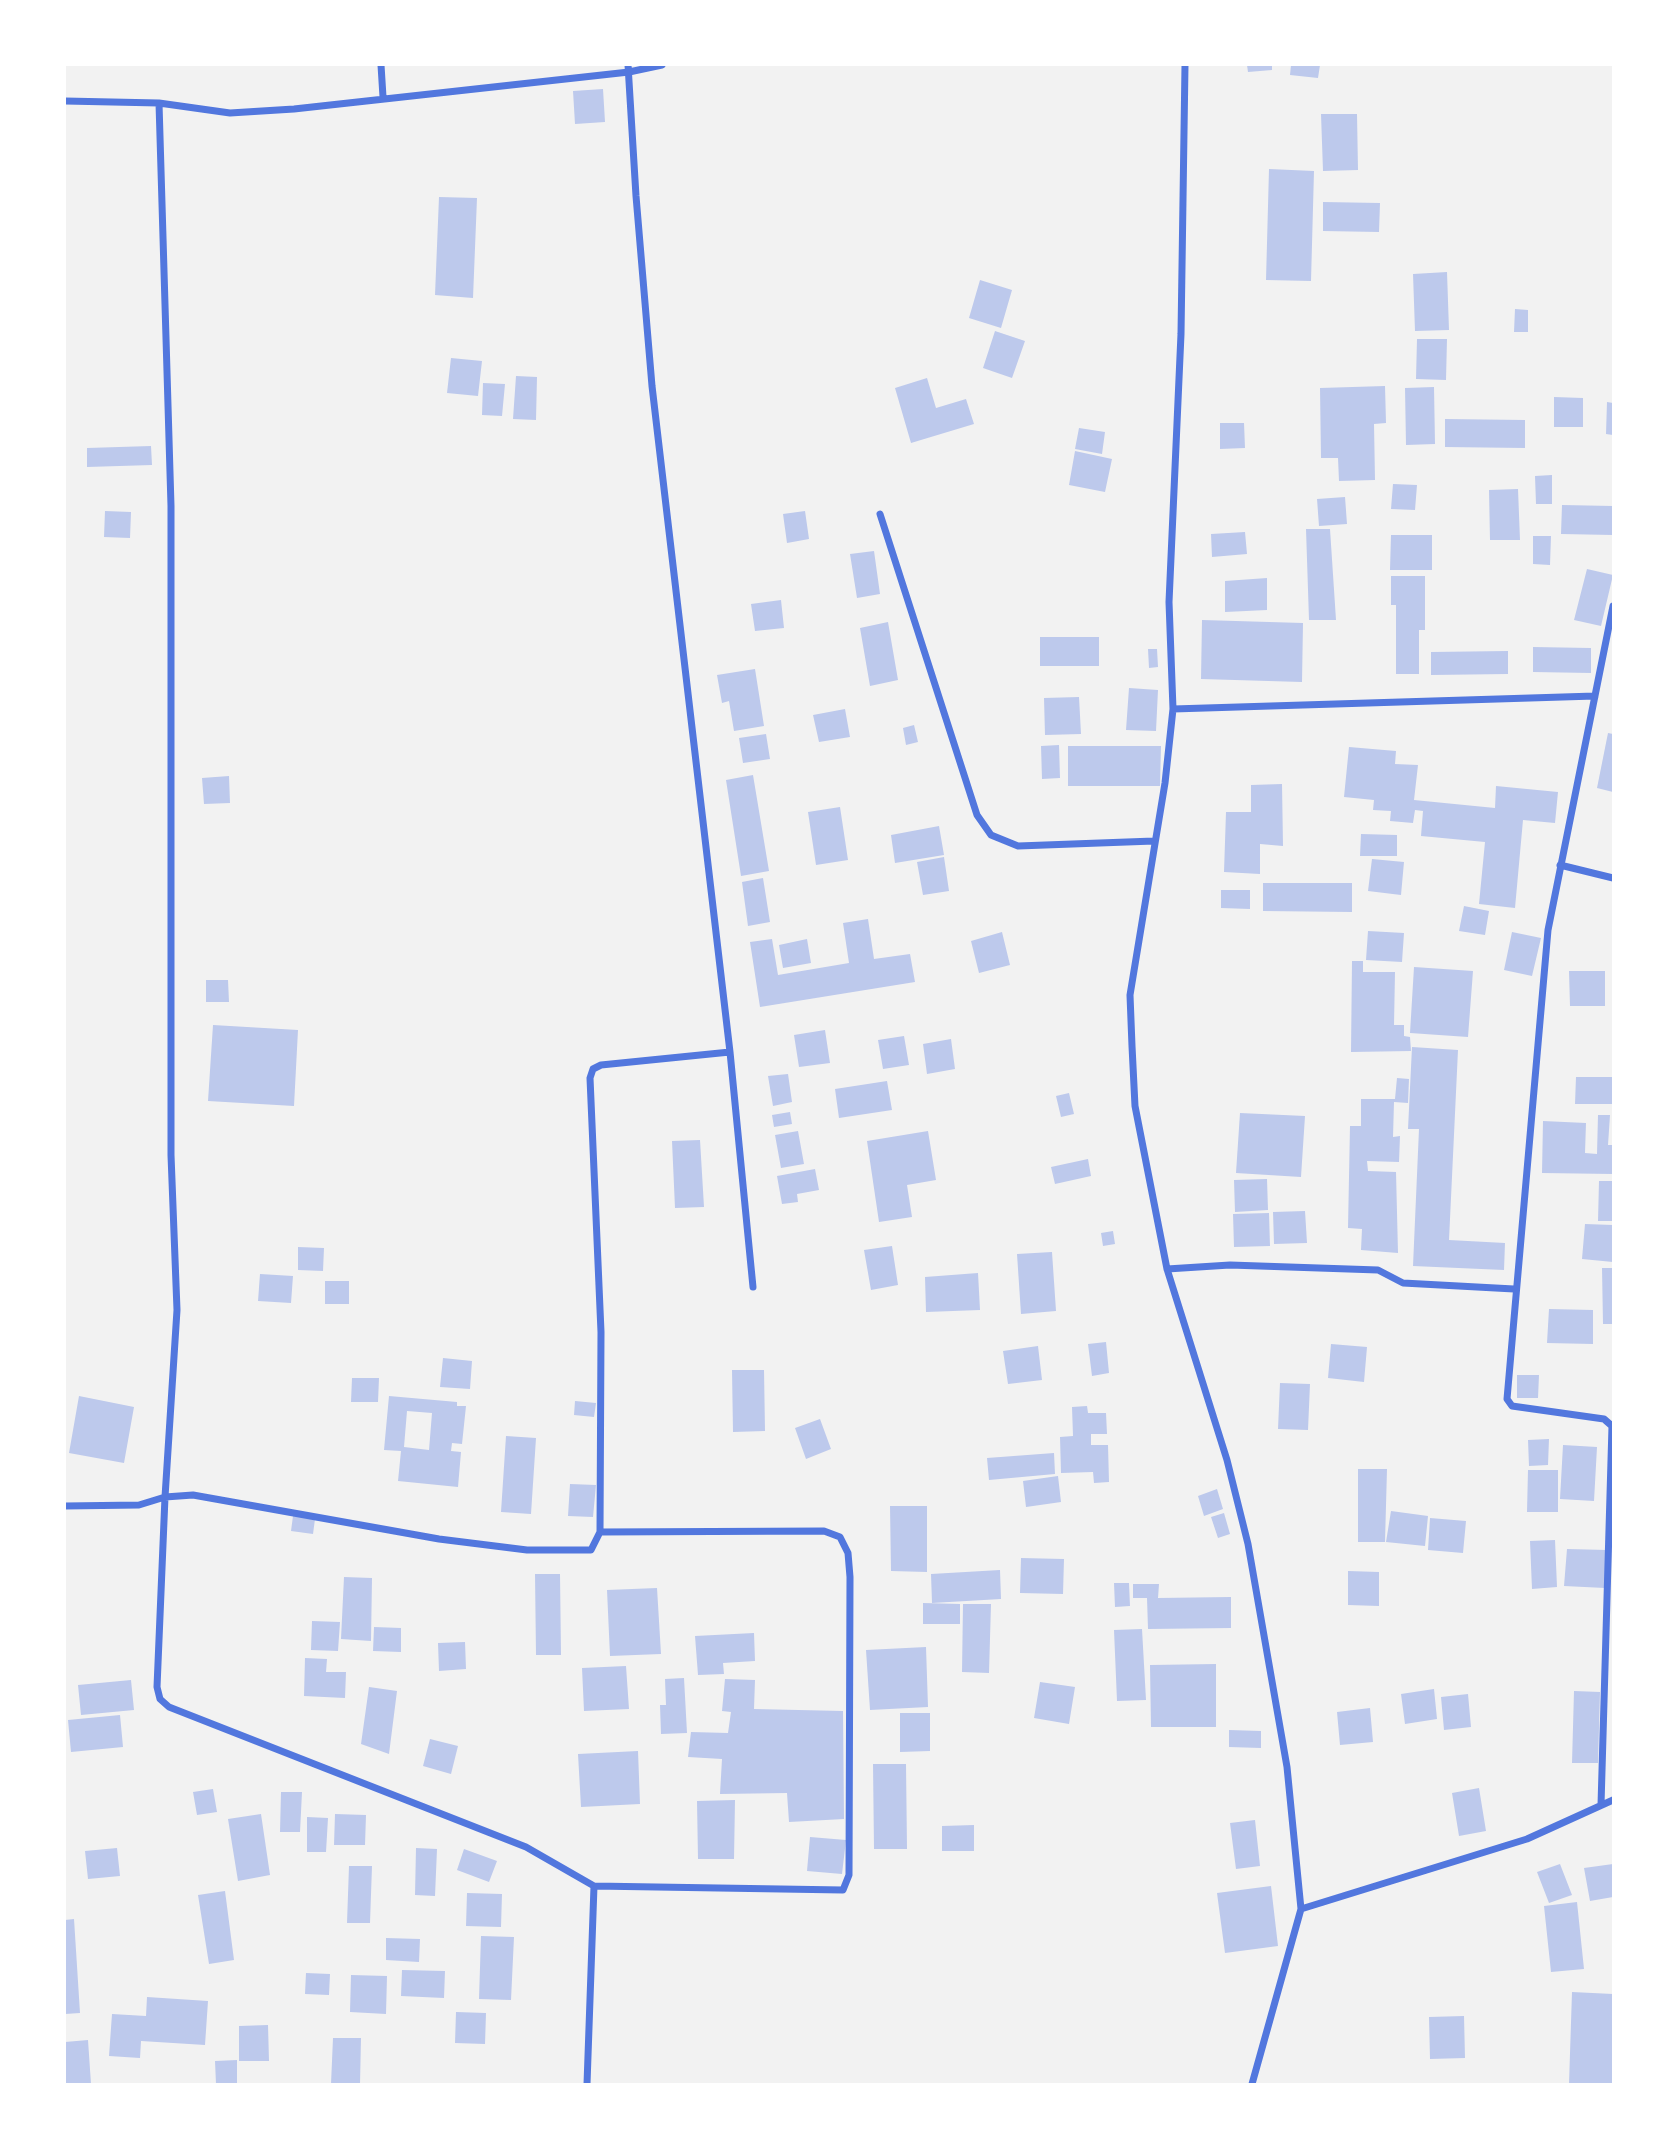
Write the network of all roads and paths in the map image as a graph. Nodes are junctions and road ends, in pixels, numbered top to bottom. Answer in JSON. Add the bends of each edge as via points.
{"nodes":[{"id":1,"x":381,"y":65,"type":"edge"},
{"id":2,"x":662,"y":65,"type":"edge"},
{"id":3,"x":1185,"y":65,"type":"edge"},
{"id":4,"x":629,"y":68,"type":"edge"},
{"id":5,"x":383,"y":97,"type":"junction"},
{"id":6,"x":65,"y":101,"type":"edge"},
{"id":7,"x":159,"y":103,"type":"junction"},
{"id":8,"x":880,"y":514,"type":"dead end"},
{"id":9,"x":1613,"y":606,"type":"edge"},
{"id":10,"x":1595,"y":696,"type":"junction"},
{"id":11,"x":1173,"y":709,"type":"junction"},
{"id":12,"x":1154,"y":841,"type":"junction"},
{"id":13,"x":1560,"y":865,"type":"junction"},
{"id":14,"x":1613,"y":878,"type":"edge"},
{"id":15,"x":730,"y":1052,"type":"junction"},
{"id":16,"x":1167,"y":1269,"type":"junction"},
{"id":17,"x":753,"y":1287,"type":"dead end"},
{"id":18,"x":1514,"y":1289,"type":"junction"},
{"id":19,"x":166,"y":1497,"type":"junction"},
{"id":20,"x":65,"y":1506,"type":"edge"},
{"id":21,"x":600,"y":1532,"type":"junction"},
{"id":22,"x":1613,"y":1800,"type":"edge"},
{"id":23,"x":1601,"y":1805,"type":"junction"},
{"id":24,"x":594,"y":1886,"type":"junction"},
{"id":25,"x":1301,"y":1909,"type":"junction"},
{"id":26,"x":587,"y":2084,"type":"edge"},
{"id":27,"x":1252,"y":2084,"type":"edge"}],
"edges":[{"from":1,"to":5,"type":"street"},
{"from":2,"to":4,"type":"street"},
{"from":3,"to":11,"type":"street","via":[[1181,334],[1169,602]]},
{"from":4,"to":5,"type":"street"},
{"from":4,"to":15,"type":"street","via":[[654,400]]},
{"from":5,"to":7,"type":"street","via":[[230,113]]},
{"from":6,"to":7,"type":"street"},
{"from":7,"to":19,"type":"street","via":[[170,506],[171,1155],[177,1310]]},
{"from":8,"to":12,"type":"street","via":[[977,815],[991,835],[1018,846]]},
{"from":9,"to":10,"type":"street"},
{"from":10,"to":11,"type":"street"},
{"from":10,"to":13,"type":"street"},
{"from":11,"to":12,"type":"street"},
{"from":12,"to":16,"type":"street","via":[[1130,995],[1135,1106]]},
{"from":13,"to":14,"type":"street"},
{"from":13,"to":18,"type":"street","via":[[1548,930]]},
{"from":15,"to":17,"type":"street"},
{"from":15,"to":21,"type":"street","via":[[601,1065],[593,1069],[590,1078],[601,1332]]},
{"from":16,"to":18,"type":"street","via":[[1230,1265],[1378,1270],[1403,1283]]},
{"from":16,"to":25,"type":"street","via":[[1227,1460],[1248,1544],[1280,1716]]},
{"from":18,"to":23,"type":"street","via":[[1507,1404],[1604,1419],[1612,1426]]},
{"from":19,"to":20,"type":"street","via":[[139,1505]]},
{"from":19,"to":21,"type":"street","via":[[193,1495],[527,1550],[586,1552]]},
{"from":19,"to":24,"type":"street","via":[[157,1687],[164,1704],[526,1847]]},
{"from":21,"to":24,"type":"street","via":[[824,1531],[840,1537],[848,1553],[850,1577],[849,1875],[846,1886],[837,1891]]},
{"from":22,"to":23,"type":"street"},
{"from":23,"to":25,"type":"street","via":[[1527,1839]]},
{"from":24,"to":26,"type":"street"},
{"from":25,"to":27,"type":"street"}]}
